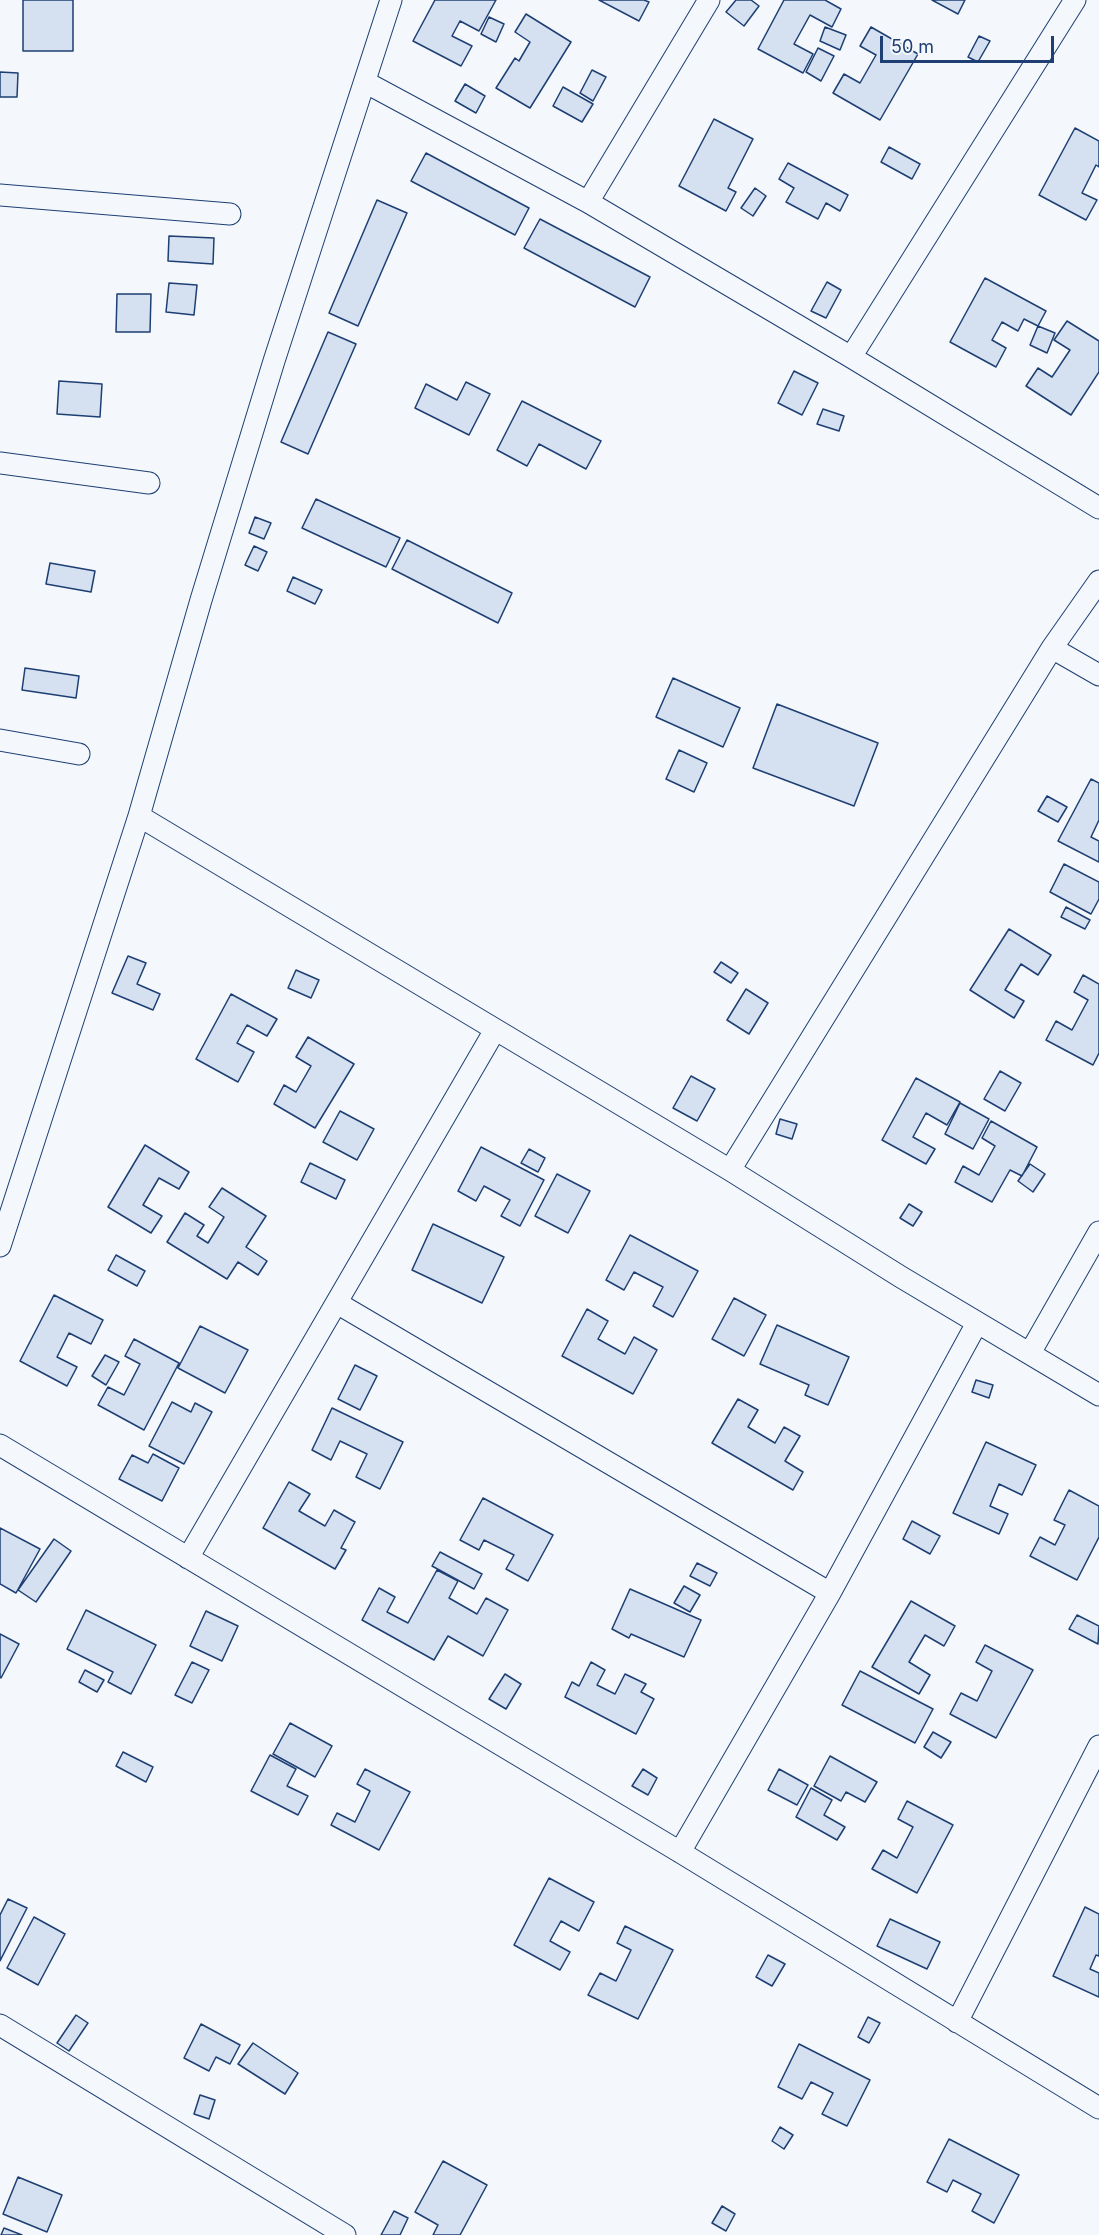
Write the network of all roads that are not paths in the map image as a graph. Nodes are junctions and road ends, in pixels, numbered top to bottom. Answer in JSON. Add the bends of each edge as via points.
{"nodes":[{"id":1,"x":391,"y":0,"type":"edge"},
{"id":2,"x":710,"y":0,"type":"edge"},
{"id":3,"x":1075,"y":0,"type":"edge"},
{"id":4,"x":365,"y":82,"type":"junction"},
{"id":5,"x":0,"y":195,"type":"edge"},
{"id":6,"x":588,"y":202,"type":"junction"},
{"id":7,"x":230,"y":214,"type":"dead end"},
{"id":8,"x":851,"y":357,"type":"junction"},
{"id":9,"x":0,"y":463,"type":"edge"},
{"id":10,"x":149,"y":483,"type":"dead end"},
{"id":11,"x":1099,"y":508,"type":"edge"},
{"id":12,"x":1099,"y":581,"type":"edge"},
{"id":13,"x":1052,"y":648,"type":"junction"},
{"id":14,"x":1099,"y":675,"type":"edge"},
{"id":15,"x":0,"y":740,"type":"edge"},
{"id":16,"x":79,"y":754,"type":"dead end"},
{"id":17,"x":139,"y":816,"type":"junction"},
{"id":18,"x":495,"y":1030,"type":"junction"},
{"id":19,"x":730,"y":1170,"type":"junction"},
{"id":20,"x":1099,"y":1232,"type":"edge"},
{"id":21,"x":0,"y":1246,"type":"edge"},
{"id":22,"x":337,"y":1303,"type":"junction"},
{"id":23,"x":977,"y":1323,"type":"junction"},
{"id":24,"x":1030,"y":1353,"type":"junction"},
{"id":25,"x":1099,"y":1395,"type":"edge"},
{"id":26,"x":0,"y":1445,"type":"edge"},
{"id":27,"x":188,"y":1558,"type":"junction"},
{"id":28,"x":830,"y":1593,"type":"junction"},
{"id":29,"x":1099,"y":1746,"type":"edge"},
{"id":30,"x":681,"y":1852,"type":"junction"},
{"id":31,"x":957,"y":2022,"type":"junction"},
{"id":32,"x":0,"y":2025,"type":"edge"},
{"id":33,"x":1099,"y":2108,"type":"edge"},
{"id":34,"x":345,"y":2235,"type":"edge"}],
"edges":[{"from":1,"to":4,"type":"street"},
{"from":2,"to":6,"type":"street"},
{"from":3,"to":8,"type":"street"},
{"from":4,"to":6,"type":"street"},
{"from":4,"to":17,"type":"street","via":[[274,361]]},
{"from":5,"to":7,"type":"street"},
{"from":6,"to":8,"type":"street"},
{"from":8,"to":11,"type":"street"},
{"from":9,"to":10,"type":"street"},
{"from":12,"to":13,"type":"street"},
{"from":13,"to":14,"type":"street"},
{"from":13,"to":19,"type":"street"},
{"from":15,"to":16,"type":"street"},
{"from":17,"to":18,"type":"street"},
{"from":17,"to":21,"type":"street"},
{"from":18,"to":19,"type":"street"},
{"from":18,"to":22,"type":"street"},
{"from":19,"to":23,"type":"street"},
{"from":20,"to":24,"type":"street"},
{"from":22,"to":27,"type":"street"},
{"from":22,"to":28,"type":"street"},
{"from":23,"to":24,"type":"street"},
{"from":23,"to":28,"type":"street"},
{"from":24,"to":25,"type":"street"},
{"from":26,"to":27,"type":"street"},
{"from":27,"to":30,"type":"street"},
{"from":28,"to":30,"type":"street"},
{"from":29,"to":31,"type":"street"},
{"from":30,"to":31,"type":"street"},
{"from":31,"to":33,"type":"street"},
{"from":32,"to":34,"type":"street"}]}
